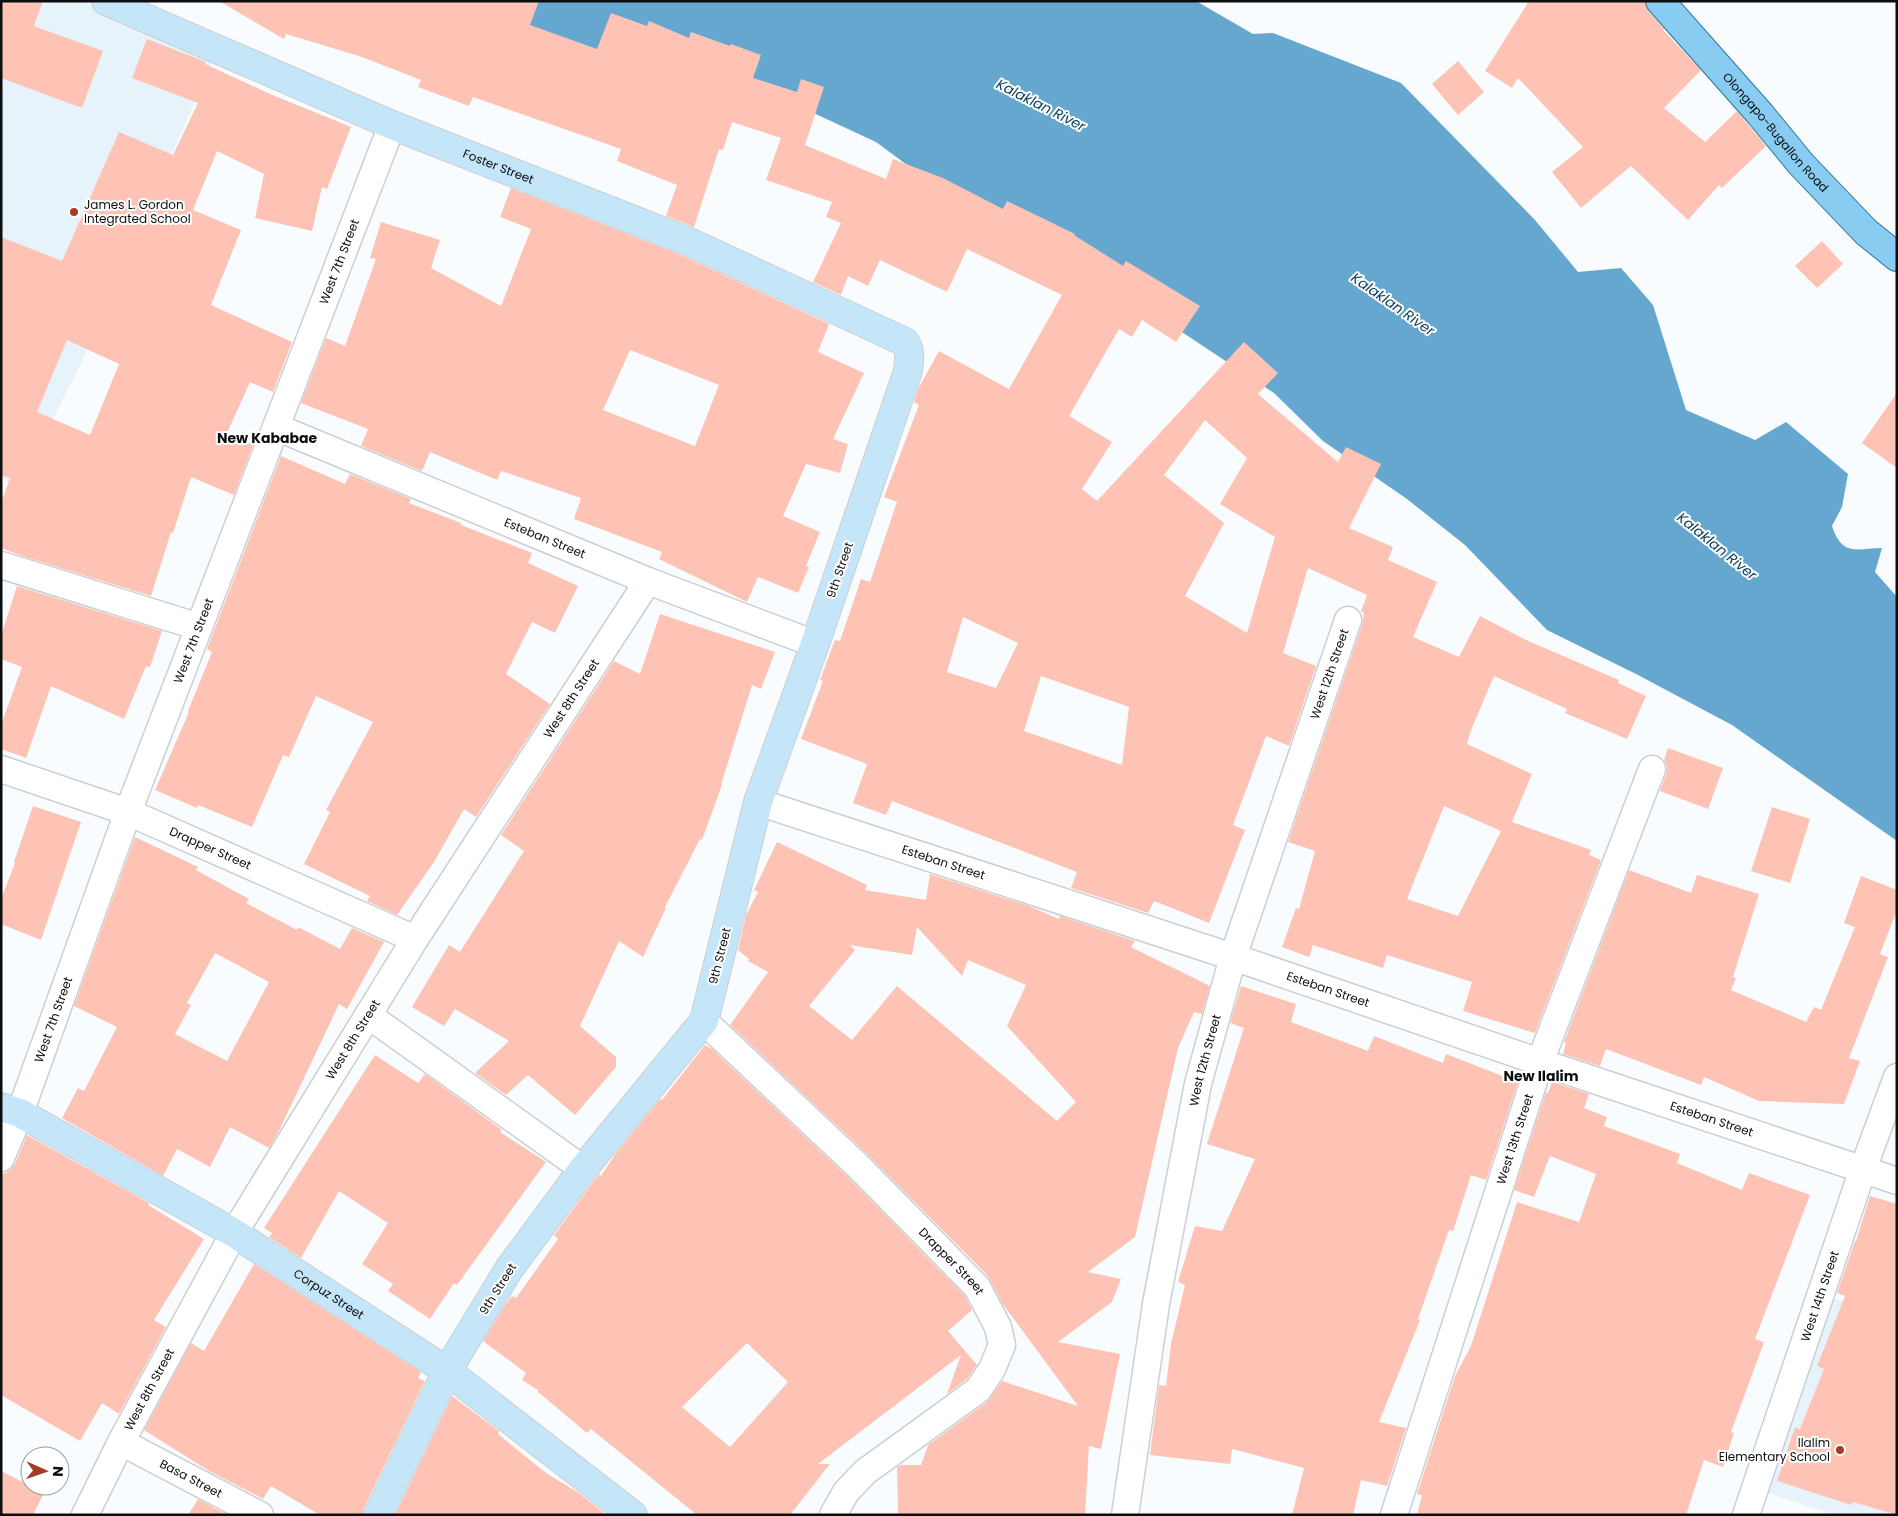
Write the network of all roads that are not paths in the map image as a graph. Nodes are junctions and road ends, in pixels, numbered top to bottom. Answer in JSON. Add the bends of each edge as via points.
{"nodes":[{"id":1,"x":106,"y":1,"type":"edge"},
{"id":2,"x":1660,"y":1,"type":"edge"},
{"id":3,"x":392,"y":126,"type":"junction"},
{"id":4,"x":1897,"y":257,"type":"edge"},
{"id":5,"x":891,"y":336,"type":"joint"},
{"id":6,"x":276,"y":427,"type":"junction"},
{"id":7,"x":1,"y":565,"type":"edge"},
{"id":8,"x":648,"y":581,"type":"junction"},
{"id":9,"x":1348,"y":620,"type":"dead end"},
{"id":10,"x":199,"y":627,"type":"junction"},
{"id":11,"x":815,"y":644,"type":"junction"},
{"id":12,"x":1,"y":769,"type":"edge"},
{"id":13,"x":1652,"y":769,"type":"dead end"},
{"id":14,"x":758,"y":802,"type":"junction"},
{"id":15,"x":128,"y":812,"type":"junction"},
{"id":16,"x":414,"y":939,"type":"junction"},
{"id":17,"x":1233,"y":957,"type":"junction"},
{"id":18,"x":368,"y":1015,"type":"junction"},
{"id":19,"x":704,"y":1021,"type":"junction"},
{"id":20,"x":1540,"y":1062,"type":"junction"},
{"id":21,"x":1897,"y":1077,"type":"edge"},
{"id":22,"x":11,"y":1110,"type":"edge"},
{"id":23,"x":1,"y":1158,"type":"edge"},
{"id":24,"x":583,"y":1169,"type":"junction"},
{"id":25,"x":1863,"y":1169,"type":"junction"},
{"id":26,"x":1897,"y":1181,"type":"edge"},
{"id":27,"x":234,"y":1233,"type":"junction"},
{"id":28,"x":447,"y":1371,"type":"junction"},
{"id":29,"x":121,"y":1442,"type":"junction"},
{"id":30,"x":84,"y":1515,"type":"edge"},
{"id":31,"x":260,"y":1515,"type":"edge"},
{"id":32,"x":378,"y":1515,"type":"edge"},
{"id":33,"x":633,"y":1515,"type":"edge"},
{"id":34,"x":833,"y":1515,"type":"edge"},
{"id":35,"x":1125,"y":1515,"type":"edge"},
{"id":36,"x":1394,"y":1515,"type":"edge"},
{"id":37,"x":1746,"y":1515,"type":"edge"}],
"edges":[{"from":1,"to":3,"type":"street","name":"Foster Street"},
{"from":2,"to":4,"type":"main road","name":"Olongapo-Bugallon Road","via":[[1800,164],[1866,232]]},
{"from":3,"to":5,"type":"street","name":"Foster Street","via":[[687,241]]},
{"from":3,"to":6,"type":"street","name":"West 7th Street"},
{"from":5,"to":11,"type":"street","name":"9th Street","via":[[905,342],[908,347],[908,371]]},
{"from":6,"to":8,"type":"street","name":"Esteban Street"},
{"from":6,"to":10,"type":"street","name":"West 7th Street"},
{"from":7,"to":10,"type":"street"},
{"from":8,"to":11,"type":"street","name":"Esteban Street"},
{"from":8,"to":16,"type":"street","name":"West 8th Street"},
{"from":9,"to":17,"type":"street","name":"West 12th Street"},
{"from":10,"to":15,"type":"street","name":"West 7th Street"},
{"from":11,"to":14,"type":"street","name":"9th Street"},
{"from":12,"to":15,"type":"street","name":"Drapper Street"},
{"from":13,"to":20,"type":"street","name":"West 13th Street"},
{"from":14,"to":17,"type":"street","name":"Esteban Street"},
{"from":14,"to":19,"type":"street","name":"9th Street"},
{"from":15,"to":16,"type":"street","name":"Drapper Street"},
{"from":15,"to":22,"type":"street","name":"West 7th Street"},
{"from":16,"to":18,"type":"street","name":"West 8th Street"},
{"from":17,"to":20,"type":"street","name":"Esteban Street"},
{"from":17,"to":35,"type":"street","name":"West 12th Street","via":[[1198,1084],[1156,1304]]},
{"from":18,"to":24,"type":"street"},
{"from":18,"to":27,"type":"street","name":"West 8th Street"},
{"from":19,"to":24,"type":"street","name":"9th Street"},
{"from":19,"to":34,"type":"street","name":"Drapper Street","via":[[858,1166],[977,1287],[998,1326],[1002,1345],[978,1390],[865,1472],[846,1492]]},
{"from":20,"to":25,"type":"street","name":"Esteban Street"},
{"from":20,"to":36,"type":"street","name":"West 13th Street"},
{"from":21,"to":25,"type":"street","name":"West 14th Street"},
{"from":22,"to":23,"type":"street","name":"West 7th Street"},
{"from":22,"to":27,"type":"street","name":"Corpuz Street"},
{"from":24,"to":28,"type":"street","name":"9th Street","via":[[509,1269]]},
{"from":25,"to":26,"type":"street","name":"Esteban Street"},
{"from":25,"to":37,"type":"street","name":"West 14th Street"},
{"from":27,"to":28,"type":"street","name":"Corpuz Street"},
{"from":27,"to":29,"type":"street","name":"West 8th Street"},
{"from":28,"to":32,"type":"street","name":"9th Street"},
{"from":28,"to":33,"type":"street","name":"Corpuz Street"},
{"from":29,"to":30,"type":"street","name":"West 8th Street"},
{"from":29,"to":31,"type":"street","name":"Basa Street"}]}
